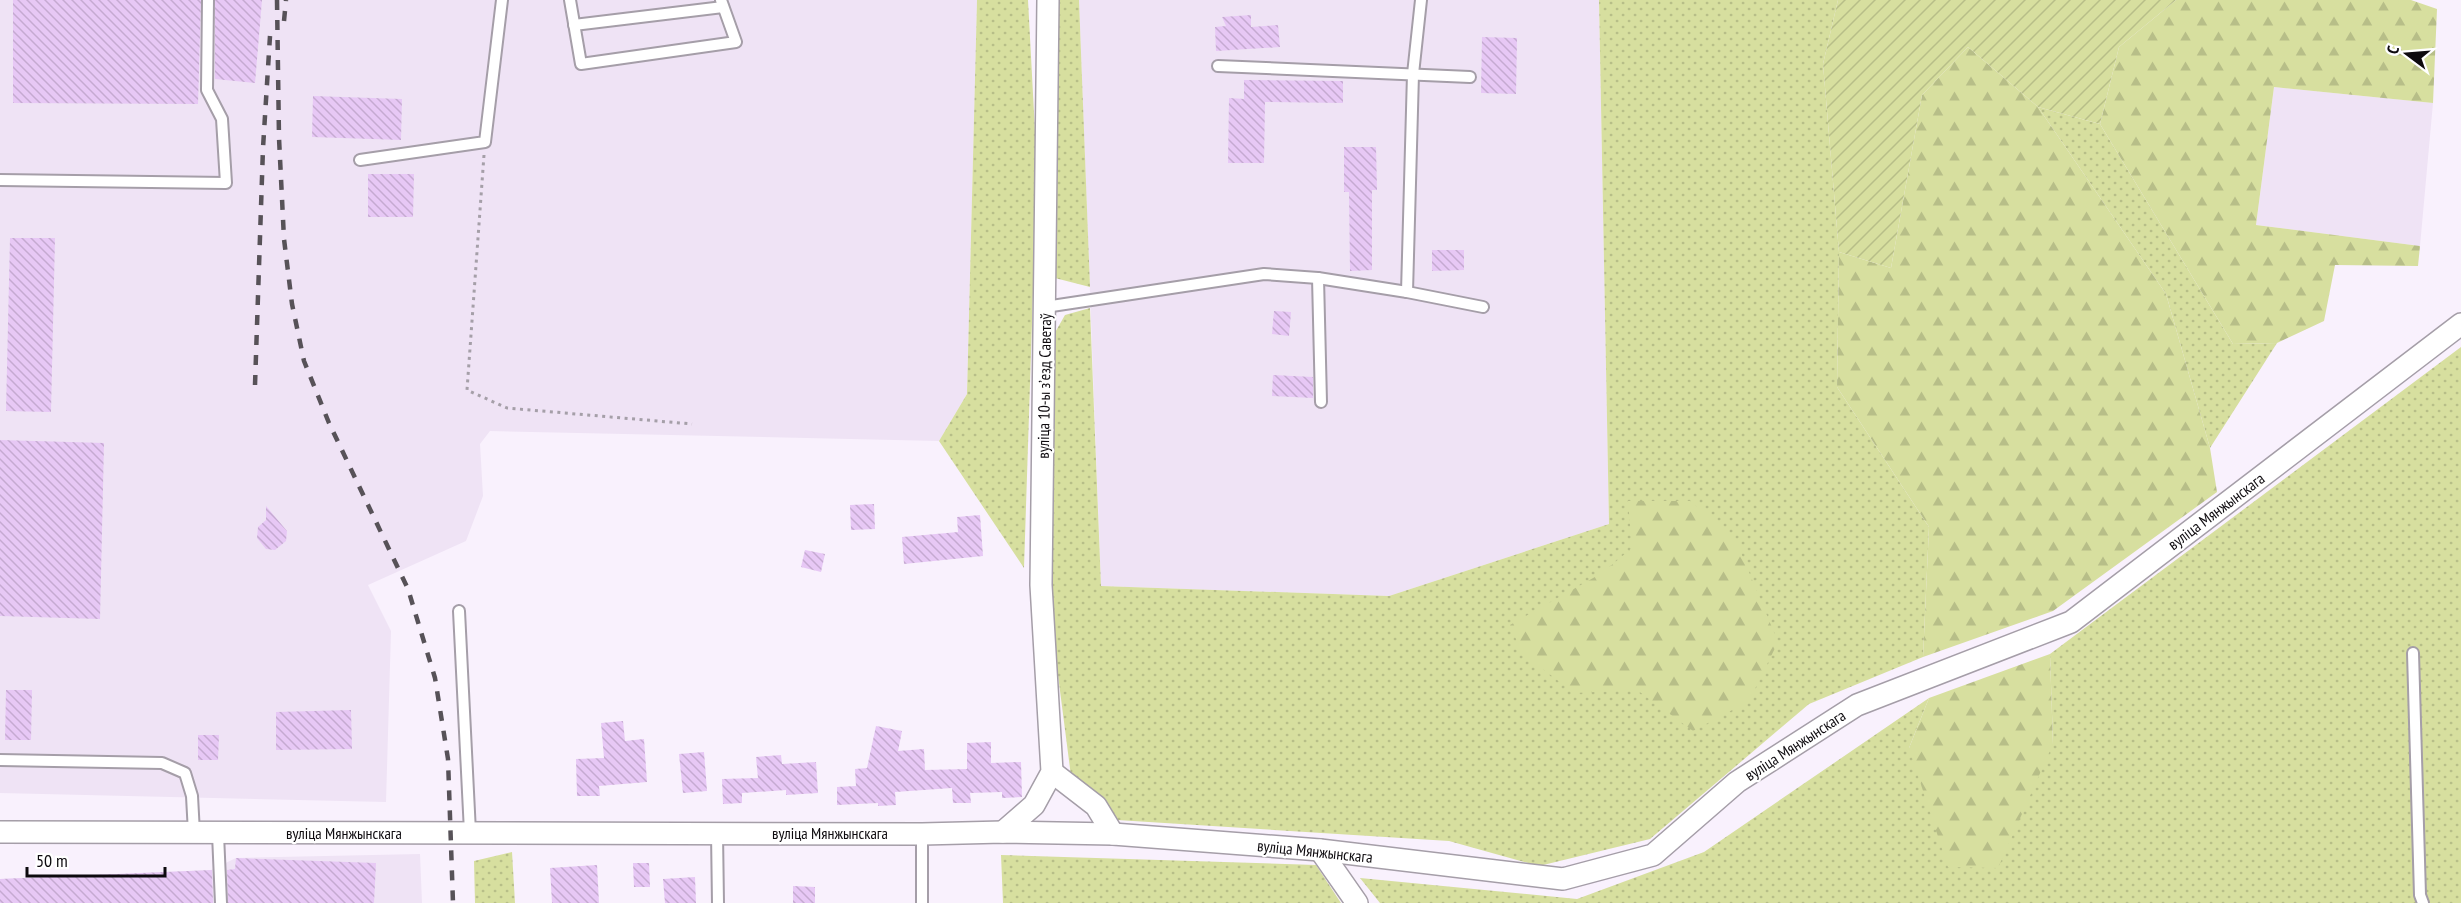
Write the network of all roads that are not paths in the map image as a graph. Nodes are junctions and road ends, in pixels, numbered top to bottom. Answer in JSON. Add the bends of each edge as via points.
{"nodes":[{"id":1,"x":208,"y":0,"type":"edge"},
{"id":2,"x":502,"y":0,"type":"edge"},
{"id":3,"x":570,"y":0,"type":"edge"},
{"id":4,"x":1048,"y":0,"type":"edge"},
{"id":5,"x":1421,"y":0,"type":"edge"},
{"id":6,"x":722,"y":3,"type":"edge"},
{"id":7,"x":574,"y":25,"type":"junction"},
{"id":8,"x":1218,"y":66,"type":"dead end"},
{"id":9,"x":1413,"y":75,"type":"junction"},
{"id":10,"x":1470,"y":78,"type":"dead end"},
{"id":11,"x":360,"y":160,"type":"dead end"},
{"id":12,"x":0,"y":180,"type":"edge"},
{"id":13,"x":1318,"y":278,"type":"junction"},
{"id":14,"x":1407,"y":292,"type":"junction"},
{"id":15,"x":1045,"y":307,"type":"junction"},
{"id":16,"x":1483,"y":307,"type":"dead end"},
{"id":17,"x":2461,"y":324,"type":"edge"},
{"id":18,"x":1322,"y":402,"type":"dead end"},
{"id":19,"x":459,"y":611,"type":"dead end"},
{"id":20,"x":2413,"y":653,"type":"dead end"},
{"id":21,"x":0,"y":760,"type":"edge"},
{"id":22,"x":1052,"y":772,"type":"junction"},
{"id":23,"x":1003,"y":831,"type":"junction"},
{"id":24,"x":0,"y":832,"type":"edge"},
{"id":25,"x":470,"y":832,"type":"junction"},
{"id":26,"x":194,"y":833,"type":"junction"},
{"id":27,"x":717,"y":833,"type":"junction"},
{"id":28,"x":218,"y":834,"type":"junction"},
{"id":29,"x":922,"y":834,"type":"junction"},
{"id":30,"x":1113,"y":834,"type":"junction"},
{"id":31,"x":1320,"y":850,"type":"junction"},
{"id":32,"x":221,"y":903,"type":"edge"},
{"id":33,"x":718,"y":903,"type":"edge"},
{"id":34,"x":922,"y":903,"type":"edge"},
{"id":35,"x":1357,"y":903,"type":"edge"},
{"id":36,"x":2423,"y":903,"type":"edge"}],
"edges":[{"from":1,"to":12,"type":"lane","via":[[207,90],[222,119],[226,183]]},
{"from":2,"to":11,"type":"lane","via":[[485,142]]},
{"from":3,"to":7,"type":"lane"},
{"from":4,"to":15,"type":"street","name":"вуліца 10-ы зʼезд Саветаў"},
{"from":5,"to":9,"type":"lane"},
{"from":6,"to":7,"type":"lane"},
{"from":6,"to":7,"type":"lane","via":[[736,42],[581,64]]},
{"from":8,"to":9,"type":"lane"},
{"from":9,"to":10,"type":"lane"},
{"from":9,"to":14,"type":"lane"},
{"from":13,"to":14,"type":"lane"},
{"from":13,"to":15,"type":"lane","via":[[1264,274]]},
{"from":13,"to":18,"type":"lane"},
{"from":14,"to":16,"type":"lane"},
{"from":15,"to":22,"type":"street","name":"вуліца 10-ы зʼезд Саветаў","via":[[1041,585]]},
{"from":17,"to":31,"type":"street","name":"вуліца Мянжынскага","via":[[2071,622],[1857,705],[1737,782],[1653,855],[1563,879]]},
{"from":19,"to":25,"type":"lane"},
{"from":20,"to":36,"type":"lane"},
{"from":21,"to":26,"type":"lane","via":[[162,763],[185,773],[192,796]]},
{"from":22,"to":23,"type":"street","via":[[1034,805]]},
{"from":22,"to":30,"type":"street","via":[[1096,806]]},
{"from":23,"to":29,"type":"street","name":"вуліца Мянжынскага"},
{"from":23,"to":30,"type":"street","name":"вуліца Мянжынскага"},
{"from":24,"to":26,"type":"street","name":"вуліца Мянжынскага"},
{"from":25,"to":27,"type":"street","name":"вуліца Мянжынскага"},
{"from":25,"to":28,"type":"street","name":"вуліца Мянжынскага"},
{"from":26,"to":28,"type":"street","name":"вуліца Мянжынскага"},
{"from":27,"to":29,"type":"street","name":"вуліца Мянжынскага"},
{"from":27,"to":33,"type":"lane"},
{"from":28,"to":32,"type":"lane"},
{"from":29,"to":34,"type":"lane"},
{"from":30,"to":31,"type":"street","name":"вуліца Мянжынскага"},
{"from":31,"to":35,"type":"street"}]}
